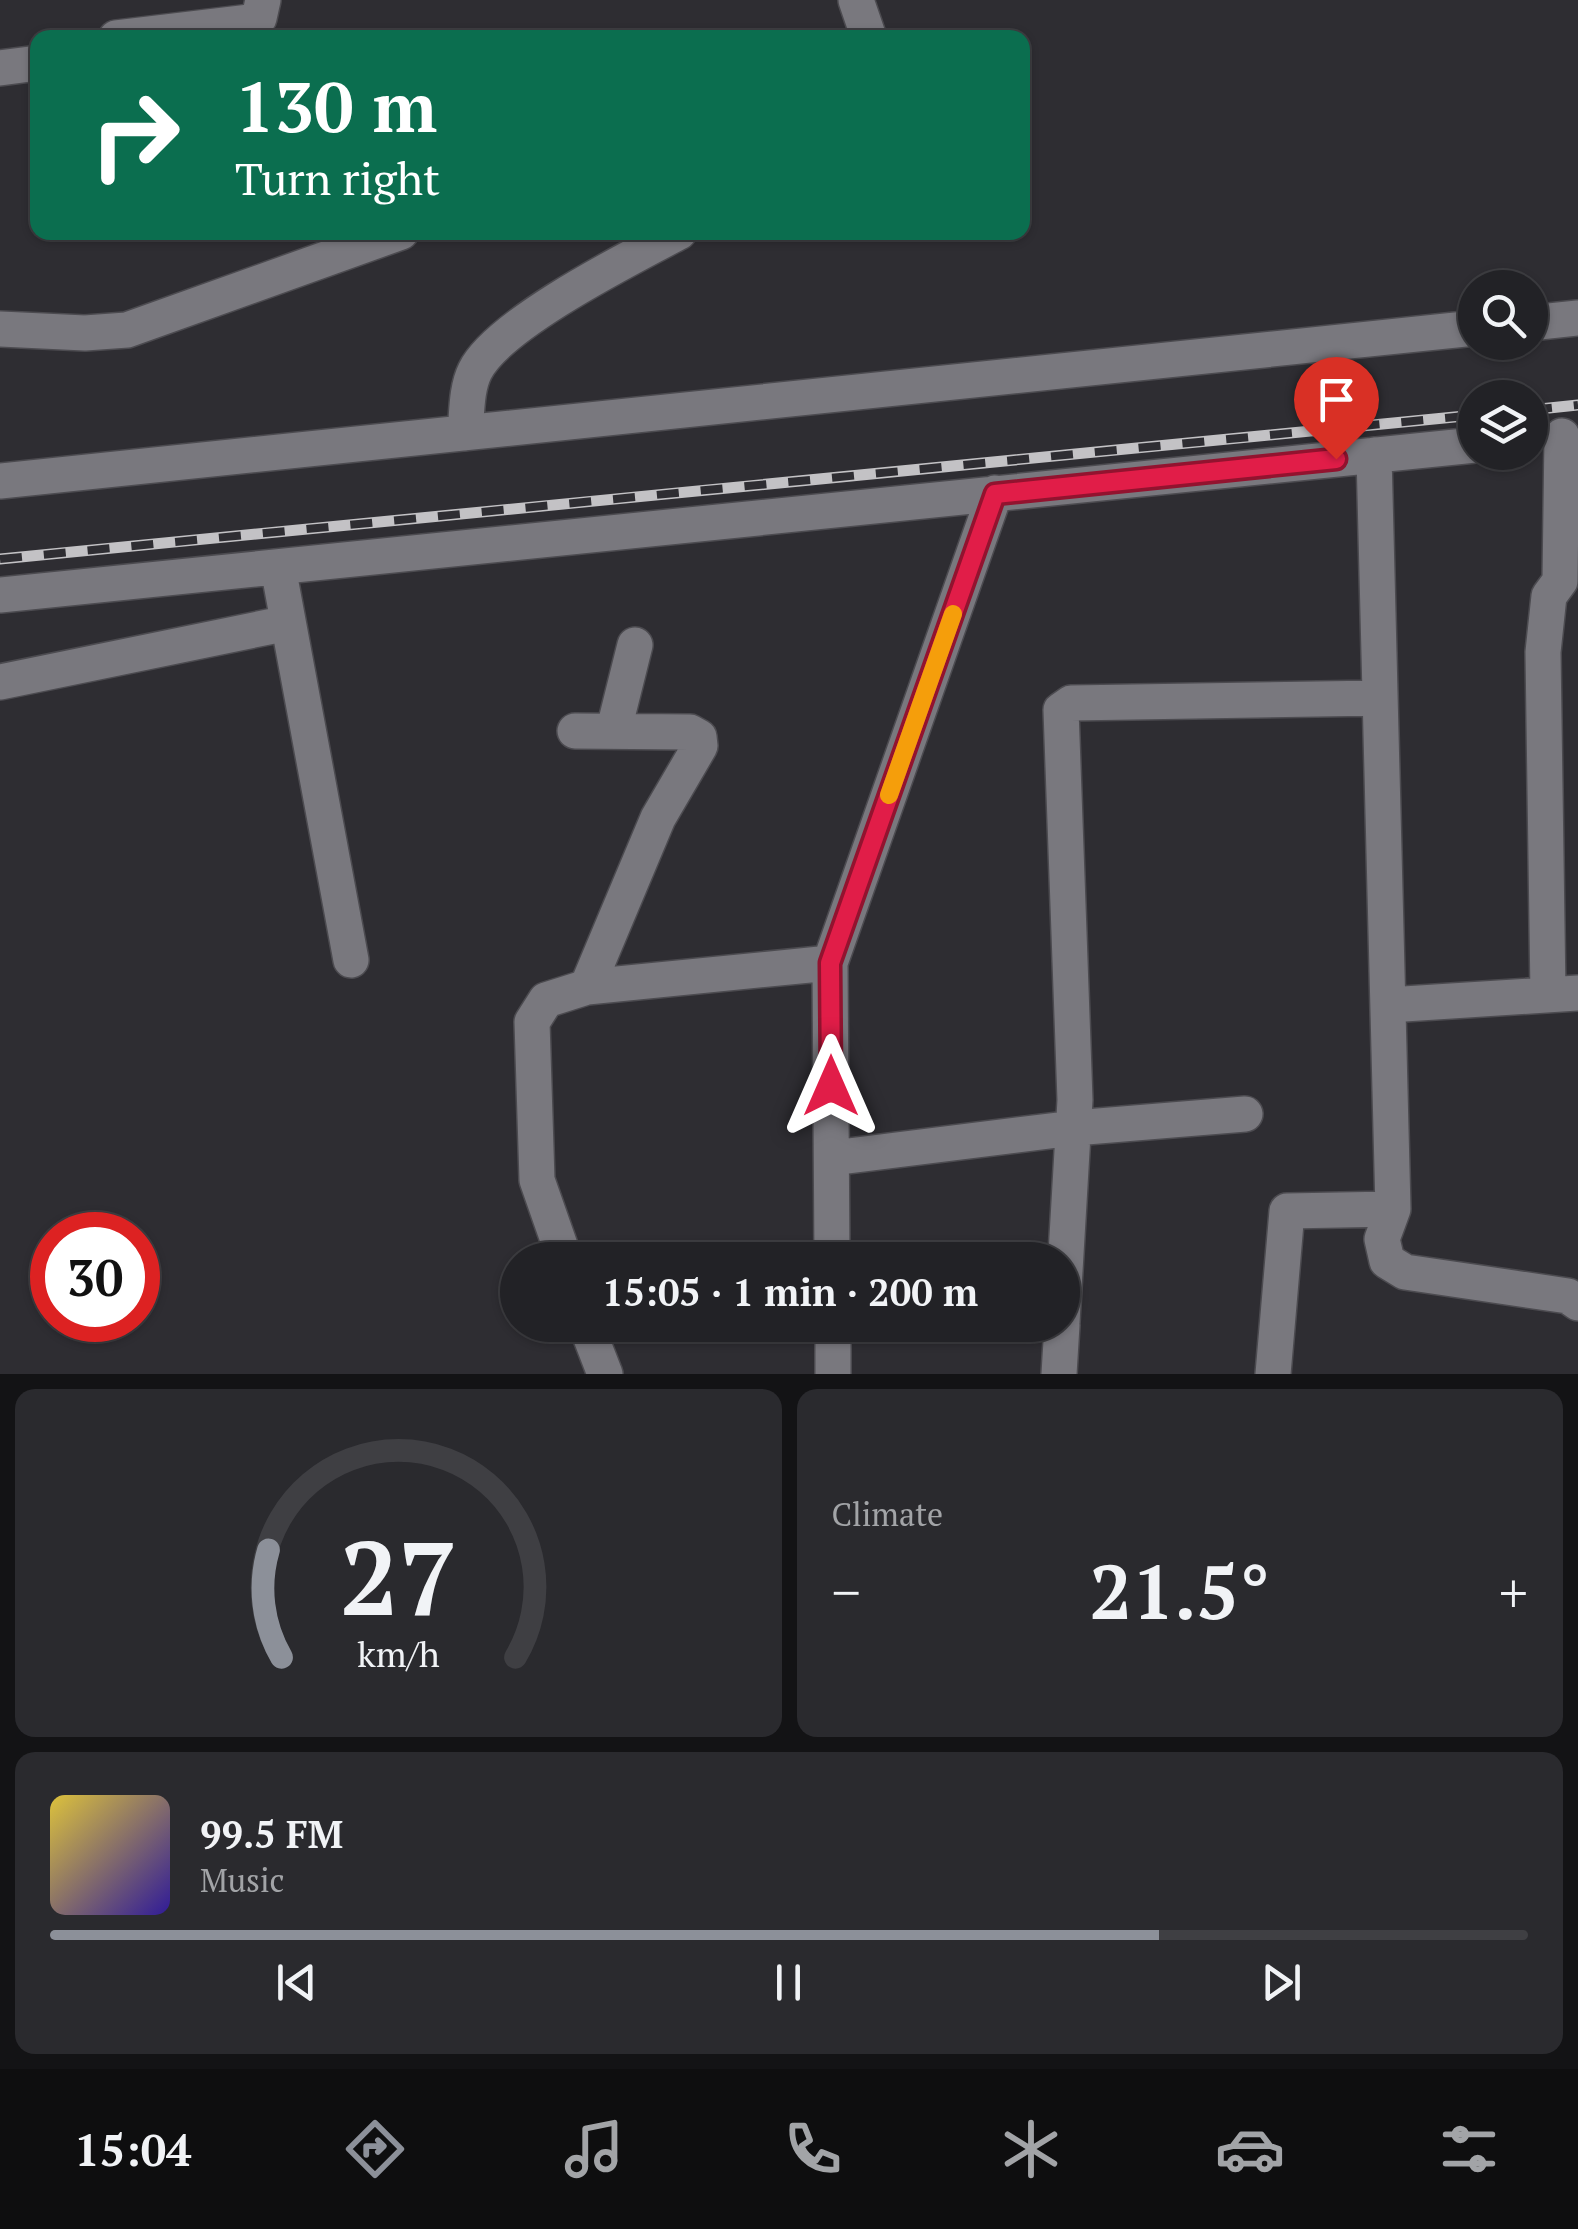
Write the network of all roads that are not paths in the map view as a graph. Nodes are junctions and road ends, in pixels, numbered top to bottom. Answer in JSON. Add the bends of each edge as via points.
{"nodes":[{"id":1,"x":263,"y":0,"type":"edge"},
{"id":2,"x":856,"y":0,"type":"edge"},
{"id":3,"x":183,"y":30,"type":"edge"},
{"id":4,"x":866,"y":30,"type":"edge"},
{"id":5,"x":30,"y":65,"type":"edge"},
{"id":6,"x":0,"y":68,"type":"edge"},
{"id":7,"x":379,"y":240,"type":"edge"},
{"id":8,"x":664,"y":240,"type":"edge"},
{"id":9,"x":1578,"y":318,"type":"edge"},
{"id":10,"x":1548,"y":320,"type":"edge"},
{"id":11,"x":0,"y":329,"type":"edge"},
{"id":12,"x":1458,"y":330,"type":"edge"},
{"id":13,"x":466,"y":433,"type":"junction"},
{"id":14,"x":1557,"y":436,"type":"edge"},
{"id":15,"x":1458,"y":447,"type":"edge"},
{"id":16,"x":1374,"y":455,"type":"junction"},
{"id":17,"x":0,"y":481,"type":"edge"},
{"id":18,"x":995,"y":494,"type":"junction"},
{"id":19,"x":278,"y":566,"type":"junction"},
{"id":20,"x":0,"y":595,"type":"edge"},
{"id":21,"x":288,"y":623,"type":"junction"},
{"id":22,"x":635,"y":645,"type":"dead end"},
{"id":23,"x":0,"y":682,"type":"edge"},
{"id":24,"x":1380,"y":698,"type":"junction"},
{"id":25,"x":614,"y":730,"type":"junction"},
{"id":26,"x":575,"y":731,"type":"dead end"},
{"id":27,"x":351,"y":960,"type":"dead end"},
{"id":28,"x":830,"y":963,"type":"junction"},
{"id":29,"x":587,"y":987,"type":"junction"},
{"id":30,"x":1563,"y":993,"type":"edge"},
{"id":31,"x":1388,"y":1005,"type":"junction"},
{"id":32,"x":1246,"y":1114,"type":"dead end"},
{"id":33,"x":1074,"y":1128,"type":"junction"},
{"id":34,"x":832,"y":1158,"type":"junction"},
{"id":35,"x":1394,"y":1209,"type":"junction"},
{"id":36,"x":559,"y":1242,"type":"edge"},
{"id":37,"x":832,"y":1242,"type":"edge"},
{"id":38,"x":1067,"y":1242,"type":"edge"},
{"id":39,"x":1578,"y":1303,"type":"edge"},
{"id":40,"x":593,"y":1342,"type":"edge"},
{"id":41,"x":832,"y":1342,"type":"edge"},
{"id":42,"x":1061,"y":1342,"type":"edge"},
{"id":43,"x":605,"y":1374,"type":"edge"},
{"id":44,"x":833,"y":1374,"type":"edge"},
{"id":45,"x":1059,"y":1374,"type":"edge"},
{"id":46,"x":1273,"y":1374,"type":"edge"}],
"edges":[{"from":1,"to":3,"type":"street","via":[[259,18],[250,22]]},
{"from":2,"to":4,"type":"street"},
{"from":5,"to":6,"type":"street"},
{"from":7,"to":11,"type":"street","via":[[127,330]]},
{"from":8,"to":13,"type":"street","via":[[509,335],[475,370]]},
{"from":9,"to":10,"type":"street"},
{"from":12,"to":13,"type":"street"},
{"from":13,"to":17,"type":"street"},
{"from":14,"to":30,"type":"street","via":[[1560,581],[1549,596],[1543,652]]},
{"from":15,"to":16,"type":"street"},
{"from":16,"to":18,"type":"street"},
{"from":16,"to":24,"type":"street"},
{"from":18,"to":19,"type":"street"},
{"from":18,"to":28,"type":"street"},
{"from":19,"to":20,"type":"street"},
{"from":19,"to":21,"type":"street"},
{"from":21,"to":23,"type":"street"},
{"from":21,"to":27,"type":"street"},
{"from":22,"to":25,"type":"street"},
{"from":24,"to":31,"type":"street"},
{"from":24,"to":33,"type":"street","via":[[1071,704],[1061,710]]},
{"from":25,"to":26,"type":"street"},
{"from":25,"to":29,"type":"street","via":[[690,732],[700,746],[658,818]]},
{"from":28,"to":29,"type":"street"},
{"from":28,"to":34,"type":"street"},
{"from":29,"to":36,"type":"street","via":[[546,1000],[532,1022],[537,1180]]},
{"from":30,"to":31,"type":"street"},
{"from":31,"to":35,"type":"street"},
{"from":32,"to":33,"type":"street"},
{"from":33,"to":34,"type":"street"},
{"from":33,"to":38,"type":"street"},
{"from":34,"to":37,"type":"street"},
{"from":35,"to":39,"type":"street","via":[[1382,1238],[1387,1261],[1404,1272],[1568,1296]]},
{"from":35,"to":46,"type":"street","via":[[1287,1210]]},
{"from":40,"to":43,"type":"street"},
{"from":41,"to":44,"type":"street"},
{"from":42,"to":45,"type":"street"}]}
